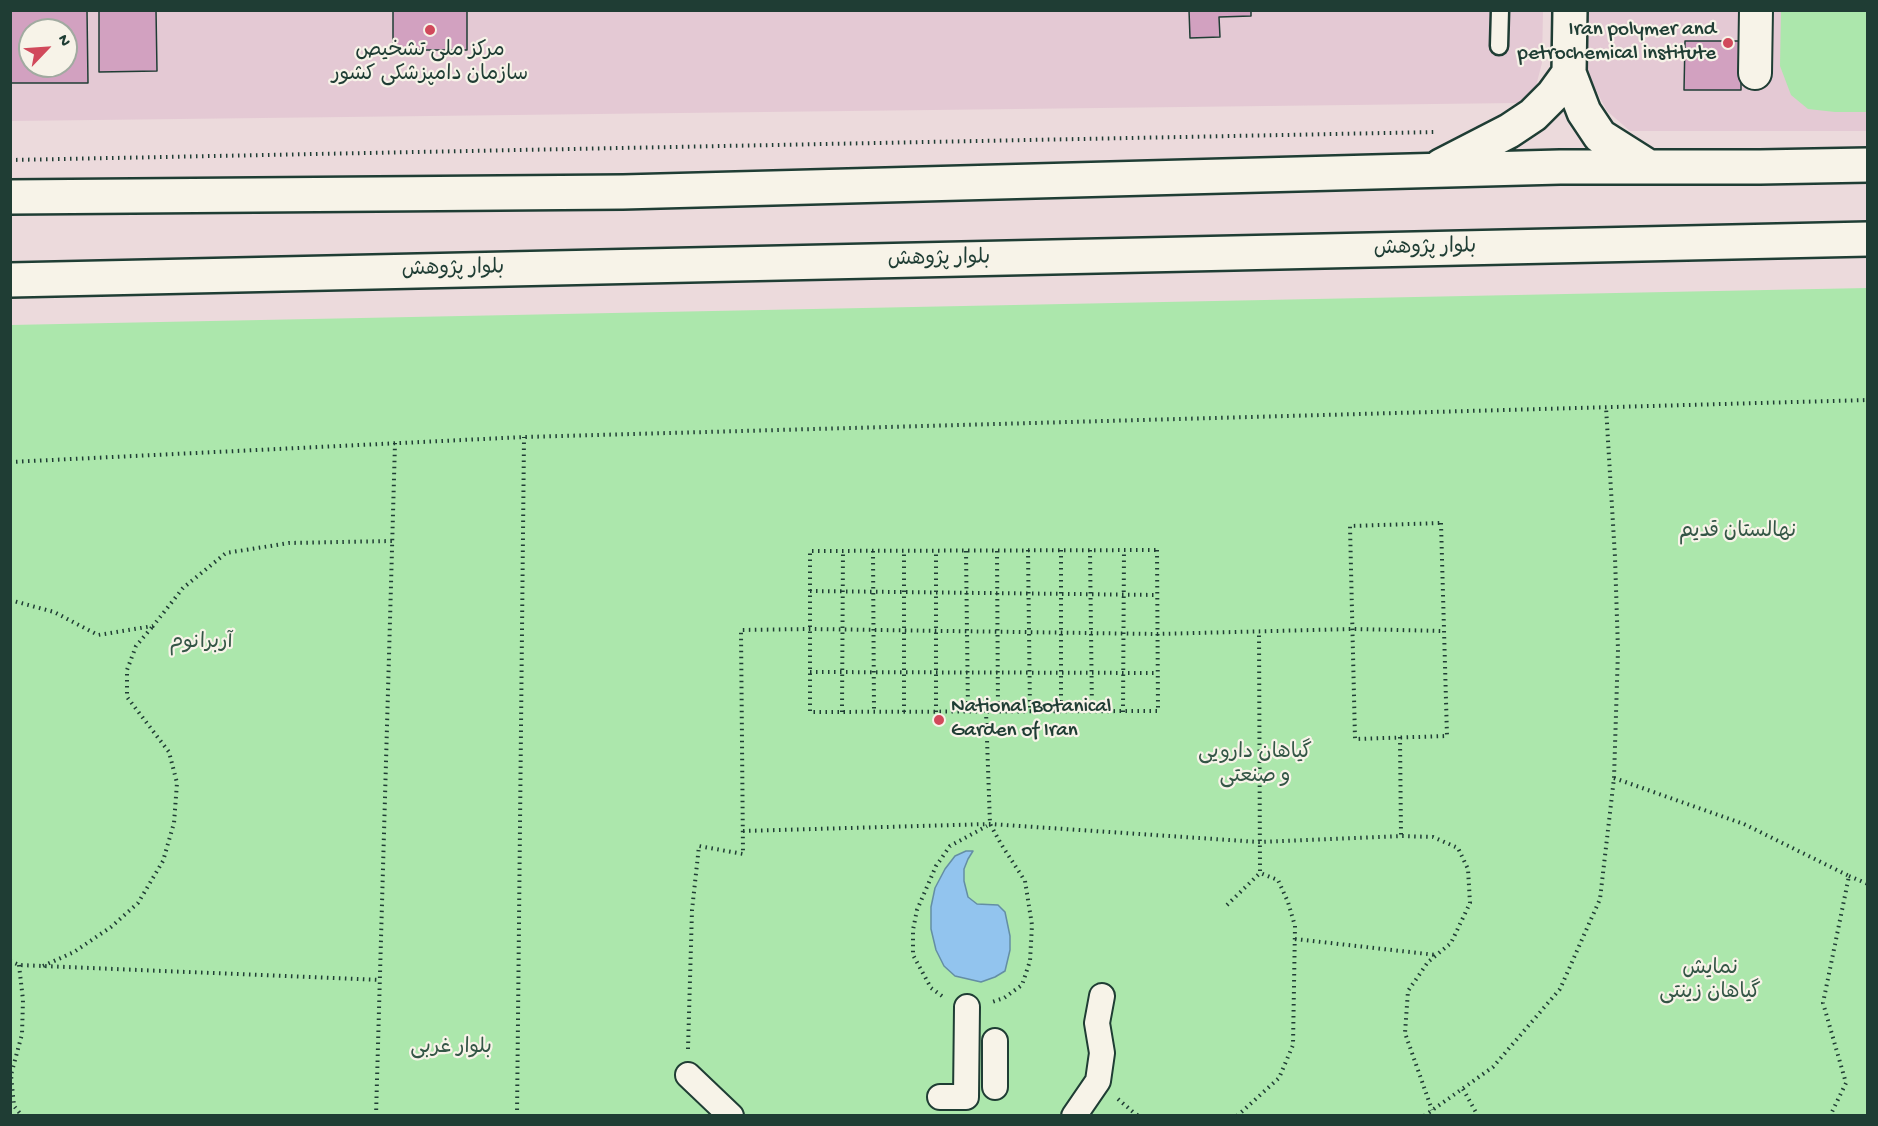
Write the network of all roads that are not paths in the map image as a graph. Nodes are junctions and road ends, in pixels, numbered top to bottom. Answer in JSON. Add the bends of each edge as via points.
{"nodes":[{"id":1,"x":1500,"y":10,"type":"edge"},
{"id":2,"x":1570,"y":10,"type":"edge"},
{"id":3,"x":1756,"y":10,"type":"edge"},
{"id":4,"x":1499,"y":46,"type":"dead end"},
{"id":5,"x":1755,"y":73,"type":"dead end"},
{"id":6,"x":1569,"y":74,"type":"junction"},
{"id":7,"x":1868,"y":165,"type":"edge"},
{"id":8,"x":1648,"y":167,"type":"junction"},
{"id":9,"x":1431,"y":171,"type":"junction"},
{"id":10,"x":10,"y":197,"type":"edge"},
{"id":11,"x":1868,"y":239,"type":"edge"},
{"id":12,"x":10,"y":280,"type":"edge"},
{"id":13,"x":1102,"y":996,"type":"dead end"},
{"id":14,"x":967,"y":1006,"type":"road end"},
{"id":15,"x":966,"y":1064,"type":"junction"},
{"id":16,"x":995,"y":1064,"type":"dead end"},
{"id":17,"x":688,"y":1075,"type":"road end"},
{"id":18,"x":940,"y":1097,"type":"dead end"},
{"id":19,"x":731,"y":1116,"type":"edge"},
{"id":20,"x":1074,"y":1116,"type":"edge"}],
"edges":[{"from":1,"to":4,"type":"lane"},
{"from":2,"to":6,"type":"street"},
{"from":3,"to":5,"type":"street"},
{"from":6,"to":8,"type":"street","via":[[1584,112],[1600,136]]},
{"from":6,"to":9,"type":"street","via":[[1533,115],[1509,132]]},
{"from":7,"to":8,"type":"street"},
{"from":8,"to":9,"type":"street"},
{"from":9,"to":10,"type":"street","via":[[623,192]]},
{"from":11,"to":12,"type":"street","name":"بلوار پژوهش"},
{"from":13,"to":20,"type":"street","via":[[1097,1023],[1102,1053],[1098,1081]]},
{"from":14,"to":15,"type":"street"},
{"from":15,"to":16,"type":"street"},
{"from":15,"to":18,"type":"street","via":[[966,1097]]},
{"from":17,"to":19,"type":"street"}]}
